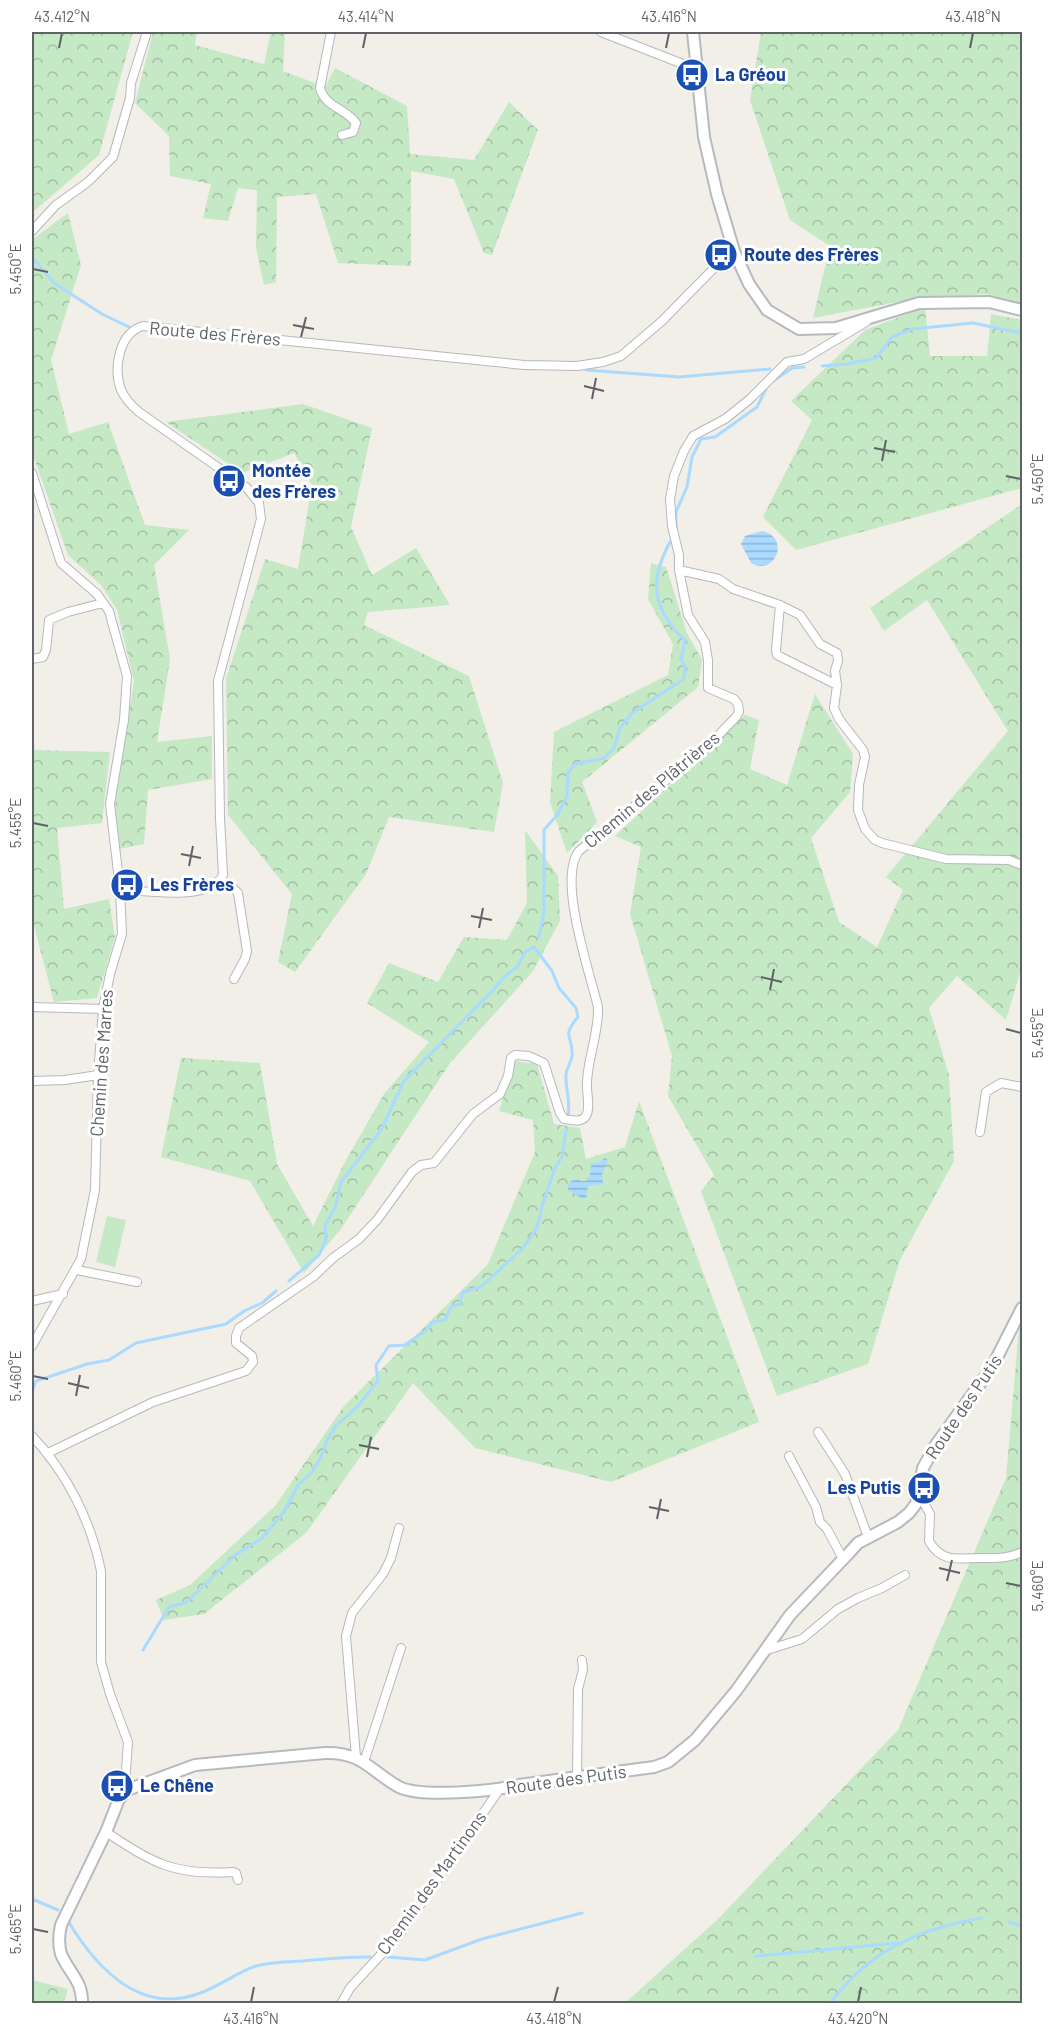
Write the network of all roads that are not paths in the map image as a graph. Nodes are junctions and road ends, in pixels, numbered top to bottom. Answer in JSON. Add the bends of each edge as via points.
{"nodes":[{"id":1,"x":147,"y":32,"type":"edge"},
{"id":2,"x":331,"y":32,"type":"edge"},
{"id":3,"x":601,"y":32,"type":"edge"},
{"id":4,"x":693,"y":32,"type":"edge"},
{"id":5,"x":697,"y":67,"type":"junction"},
{"id":6,"x":342,"y":135,"type":"dead end"},
{"id":7,"x":32,"y":231,"type":"edge"},
{"id":8,"x":734,"y":251,"type":"junction"},
{"id":9,"x":1023,"y":310,"type":"edge"},
{"id":10,"x":874,"y":316,"type":"junction"},
{"id":11,"x":32,"y":473,"type":"edge"},
{"id":12,"x":679,"y":570,"type":"junction"},
{"id":13,"x":103,"y":603,"type":"junction"},
{"id":14,"x":780,"y":605,"type":"junction"},
{"id":15,"x":32,"y":658,"type":"edge"},
{"id":16,"x":837,"y":685,"type":"junction"},
{"id":17,"x":1023,"y":865,"type":"edge"},
{"id":18,"x":220,"y":880,"type":"junction"},
{"id":19,"x":120,"y":888,"type":"junction"},
{"id":20,"x":234,"y":979,"type":"dead end"},
{"id":21,"x":32,"y":1007,"type":"edge"},
{"id":22,"x":104,"y":1009,"type":"junction"},
{"id":23,"x":98,"y":1075,"type":"junction"},
{"id":24,"x":32,"y":1081,"type":"edge"},
{"id":25,"x":1023,"y":1087,"type":"edge"},
{"id":26,"x":980,"y":1132,"type":"dead end"},
{"id":27,"x":77,"y":1269,"type":"junction"},
{"id":28,"x":137,"y":1282,"type":"dead end"},
{"id":29,"x":63,"y":1294,"type":"junction"},
{"id":30,"x":32,"y":1301,"type":"edge"},
{"id":31,"x":1023,"y":1308,"type":"edge"},
{"id":32,"x":32,"y":1346,"type":"edge"},
{"id":33,"x":818,"y":1432,"type":"dead end"},
{"id":34,"x":32,"y":1436,"type":"edge"},
{"id":35,"x":48,"y":1453,"type":"junction"},
{"id":36,"x":789,"y":1456,"type":"dead end"},
{"id":37,"x":918,"y":1492,"type":"junction"},
{"id":38,"x":399,"y":1528,"type":"dead end"},
{"id":39,"x":868,"y":1537,"type":"junction"},
{"id":40,"x":1023,"y":1552,"type":"edge"},
{"id":41,"x":843,"y":1559,"type":"junction"},
{"id":42,"x":905,"y":1575,"type":"dead end"},
{"id":43,"x":401,"y":1648,"type":"dead end"},
{"id":44,"x":767,"y":1650,"type":"junction"},
{"id":45,"x":582,"y":1659,"type":"dead end"},
{"id":46,"x":360,"y":1760,"type":"junction"},
{"id":47,"x":577,"y":1778,"type":"junction"},
{"id":48,"x":126,"y":1790,"type":"junction"},
{"id":49,"x":499,"y":1790,"type":"junction"},
{"id":50,"x":106,"y":1832,"type":"junction"},
{"id":51,"x":238,"y":1880,"type":"dead end"},
{"id":52,"x":82,"y":2004,"type":"edge"},
{"id":53,"x":341,"y":2004,"type":"edge"}],
"edges":[{"from":1,"to":7,"type":"street","via":[[113,157],[88,182],[56,205]]},
{"from":2,"to":6,"type":"street","via":[[320,88],[322,96],[356,123],[353,132]]},
{"from":3,"to":5,"type":"street"},
{"from":4,"to":5,"type":"street"},
{"from":5,"to":8,"type":"street","via":[[708,160]]},
{"from":8,"to":10,"type":"street","via":[[749,284],[767,310],[799,328],[836,328]]},
{"from":8,"to":18,"type":"street","name":"Route des Frères","via":[[621,356],[577,366],[143,326],[126,336],[121,346],[119,374],[121,390],[129,403],[246,487],[261,511],[218,681],[223,875]]},
{"from":9,"to":10,"type":"street","via":[[989,302],[919,303]]},
{"from":10,"to":12,"type":"street","name":"Chemin des Plâtrières","via":[[804,359],[787,362],[725,419],[693,436],[681,459],[669,499]]},
{"from":11,"to":13,"type":"street","name":"Chemin des Marres","via":[[61,563]]},
{"from":12,"to":14,"type":"street","via":[[719,579],[733,589]]},
{"from":12,"to":35,"type":"street","name":"Chemin des Plâtrières","via":[[688,615],[705,642],[708,688],[734,699],[739,712],[708,746],[574,857],[570,874],[572,907],[598,1006],[585,1117],[564,1119],[544,1064],[530,1056],[515,1055],[500,1094],[473,1114],[434,1163],[421,1165],[412,1172],[368,1230],[313,1277],[239,1328],[236,1343],[252,1356],[253,1362],[246,1371],[153,1402]]},
{"from":13,"to":15,"type":"street","via":[[49,620],[43,657]]},
{"from":13,"to":19,"type":"street","name":"Chemin des Marres","via":[[109,611],[127,676],[110,804]]},
{"from":14,"to":16,"type":"street","via":[[800,615],[820,644],[837,653]]},
{"from":14,"to":16,"type":"street","via":[[777,655]]},
{"from":16,"to":17,"type":"street","via":[[834,708],[865,757],[858,810],[865,829],[875,840],[946,859],[1009,860]]},
{"from":18,"to":19,"type":"street","via":[[204,891]]},
{"from":18,"to":20,"type":"street","via":[[238,893],[247,951]]},
{"from":19,"to":22,"type":"street","name":"Chemin des Marres","via":[[122,934]]},
{"from":21,"to":22,"type":"street"},
{"from":22,"to":23,"type":"street","name":"Chemin des Marres"},
{"from":23,"to":24,"type":"street"},
{"from":23,"to":27,"type":"street","name":"Chemin des Marres","via":[[95,1190]]},
{"from":25,"to":26,"type":"street","via":[[1001,1083],[986,1092]]},
{"from":27,"to":28,"type":"street"},
{"from":27,"to":29,"type":"street","name":"Chemin des Marres"},
{"from":29,"to":30,"type":"street"},
{"from":29,"to":32,"type":"street","name":"Chemin des Marres"},
{"from":31,"to":37,"type":"street","name":"Route des Putis","via":[[992,1367],[935,1446],[923,1468]]},
{"from":33,"to":39,"type":"street","via":[[845,1473]]},
{"from":34,"to":35,"type":"street"},
{"from":35,"to":48,"type":"street","via":[[78,1504],[98,1558],[101,1662],[128,1742]]},
{"from":36,"to":41,"type":"street","via":[[820,1522]]},
{"from":37,"to":39,"type":"street","name":"Route des Putis","via":[[909,1513]]},
{"from":37,"to":40,"type":"street","via":[[930,1514],[929,1541],[942,1555],[957,1560],[1000,1560]]},
{"from":38,"to":46,"type":"street","via":[[391,1558],[352,1613],[346,1636]]},
{"from":39,"to":41,"type":"street","name":"Route des Putis"},
{"from":41,"to":44,"type":"street","name":"Route des Putis","via":[[790,1615]]},
{"from":42,"to":44,"type":"street","via":[[838,1609],[802,1639]]},
{"from":43,"to":46,"type":"street"},
{"from":44,"to":47,"type":"street","name":"Route des Putis","via":[[695,1740],[668,1762]]},
{"from":45,"to":47,"type":"street"},
{"from":46,"to":48,"type":"street","name":"Route des Putis","via":[[325,1753],[195,1765]]},
{"from":46,"to":49,"type":"street","name":"Route des Putis","via":[[410,1791]]},
{"from":47,"to":49,"type":"street","name":"Route des Putis"},
{"from":48,"to":50,"type":"street"},
{"from":49,"to":53,"type":"street","name":"Chemin des Martinons","via":[[400,1934],[350,1988]]},
{"from":50,"to":51,"type":"street","via":[[156,1863],[190,1872],[233,1872]]},
{"from":50,"to":52,"type":"street","via":[[61,1924],[60,1949],[80,1984]]}]}
